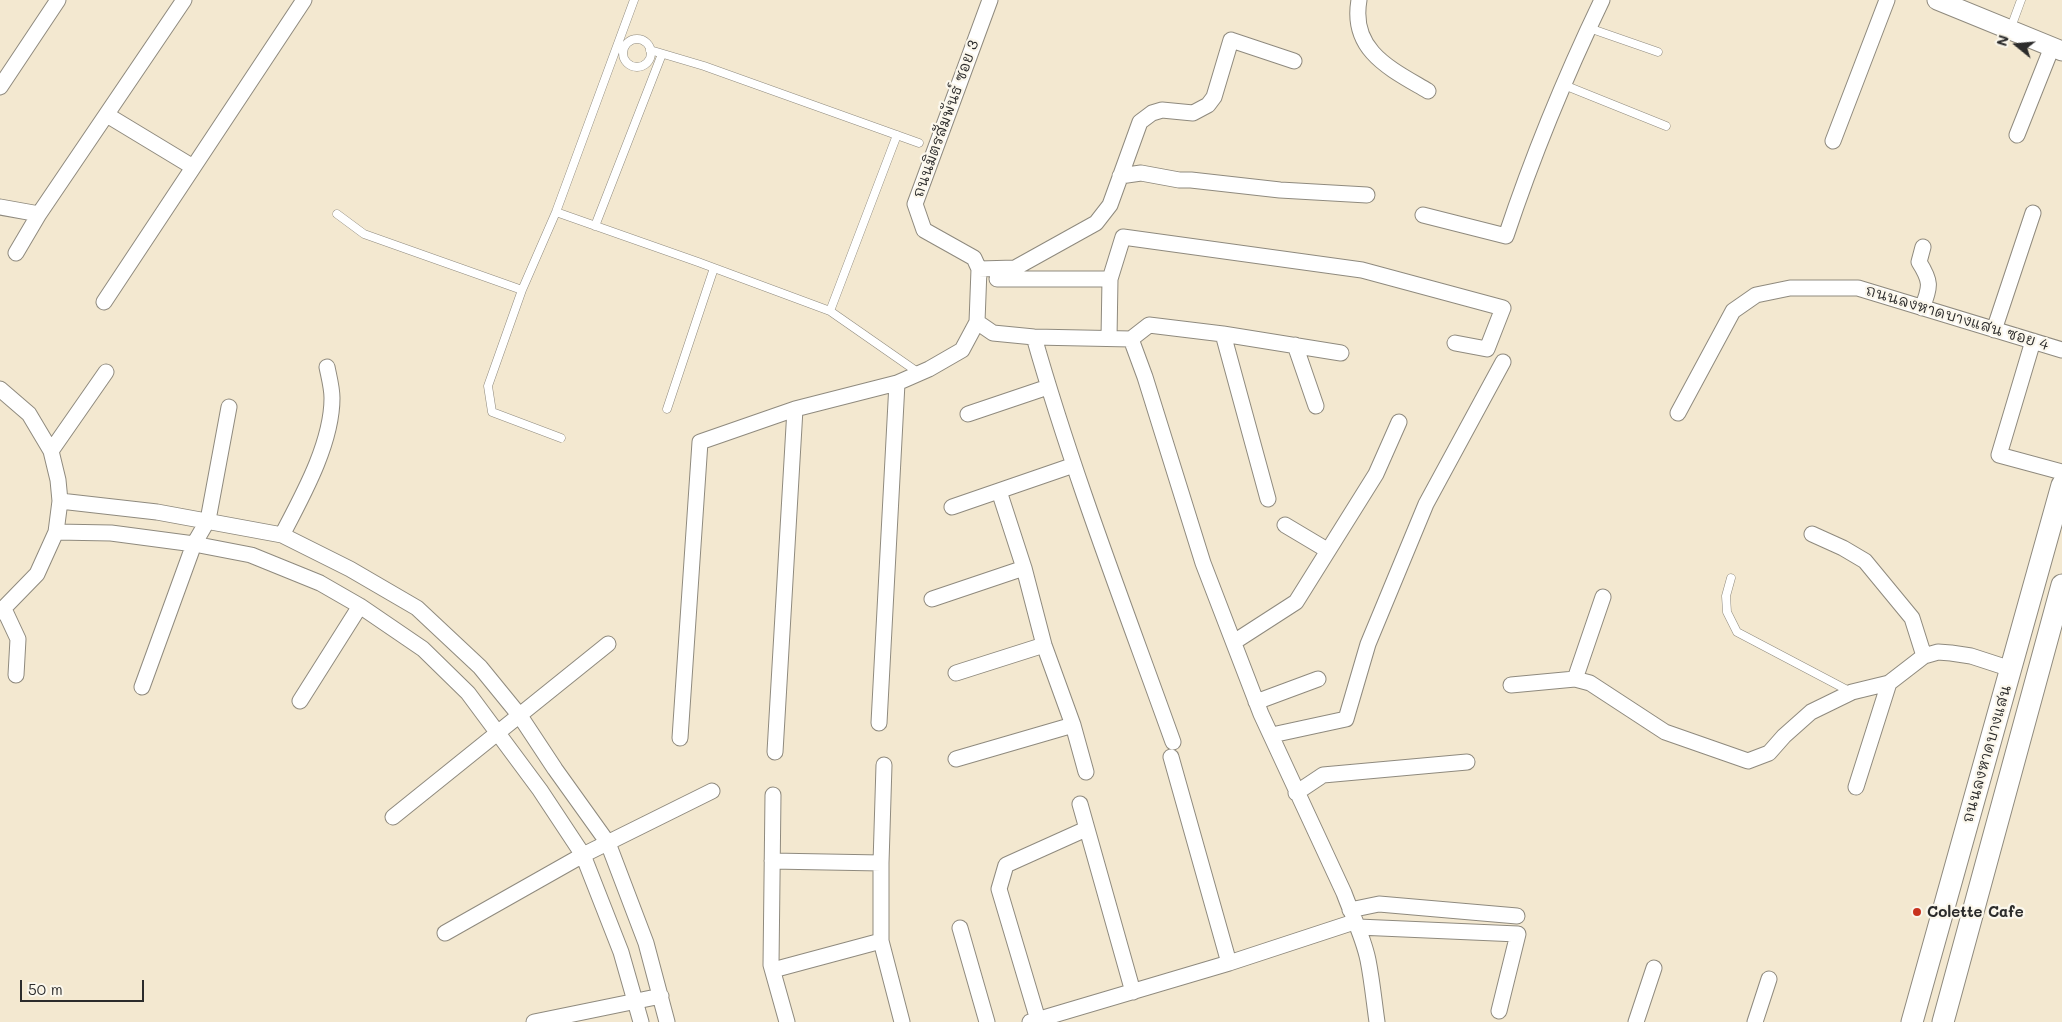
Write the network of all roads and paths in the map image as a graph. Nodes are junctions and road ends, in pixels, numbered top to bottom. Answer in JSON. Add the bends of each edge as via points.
{"nodes":[{"id":1,"x":58,"y":0,"type":"edge"},
{"id":2,"x":184,"y":0,"type":"edge"},
{"id":3,"x":304,"y":0,"type":"edge"},
{"id":4,"x":634,"y":0,"type":"edge"},
{"id":5,"x":990,"y":0,"type":"edge"},
{"id":6,"x":1359,"y":0,"type":"edge"},
{"id":7,"x":1602,"y":0,"type":"edge"},
{"id":8,"x":1887,"y":0,"type":"edge"},
{"id":9,"x":1937,"y":0,"type":"edge"},
{"id":10,"x":2021,"y":0,"type":"edge"},
{"id":11,"x":625,"y":25,"type":"junction"},
{"id":12,"x":1589,"y":28,"type":"junction"},
{"id":13,"x":2010,"y":30,"type":"junction"},
{"id":14,"x":633,"y":39,"type":"junction"},
{"id":15,"x":2059,"y":46,"type":"edge"},
{"id":16,"x":650,"y":50,"type":"junction"},
{"id":17,"x":1658,"y":52,"type":"dead end"},
{"id":18,"x":662,"y":54,"type":"junction"},
{"id":19,"x":1294,"y":61,"type":"dead end"},
{"id":20,"x":627,"y":62,"type":"junction"},
{"id":21,"x":611,"y":64,"type":"junction"},
{"id":22,"x":1564,"y":85,"type":"junction"},
{"id":23,"x":0,"y":87,"type":"edge"},
{"id":24,"x":1428,"y":91,"type":"dead end"},
{"id":25,"x":108,"y":115,"type":"junction"},
{"id":26,"x":1666,"y":126,"type":"dead end"},
{"id":27,"x":2018,"y":134,"type":"dead end"},
{"id":28,"x":897,"y":135,"type":"junction"},
{"id":29,"x":1834,"y":141,"type":"dead end"},
{"id":30,"x":920,"y":143,"type":"dead end"},
{"id":31,"x":193,"y":168,"type":"junction"},
{"id":32,"x":1120,"y":176,"type":"junction"},
{"id":33,"x":1367,"y":195,"type":"dead end"},
{"id":34,"x":0,"y":207,"type":"edge"},
{"id":35,"x":556,"y":212,"type":"junction"},
{"id":36,"x":2033,"y":213,"type":"dead end"},
{"id":37,"x":39,"y":214,"type":"junction"},
{"id":38,"x":338,"y":214,"type":"dead end"},
{"id":39,"x":1423,"y":216,"type":"dead end"},
{"id":40,"x":595,"y":226,"type":"junction"},
{"id":41,"x":1923,"y":247,"type":"dead end"},
{"id":42,"x":16,"y":253,"type":"dead end"},
{"id":43,"x":714,"y":268,"type":"junction"},
{"id":44,"x":979,"y":274,"type":"junction"},
{"id":45,"x":1110,"y":278,"type":"junction"},
{"id":46,"x":522,"y":290,"type":"junction"},
{"id":47,"x":104,"y":302,"type":"dead end"},
{"id":48,"x":1922,"y":308,"type":"junction"},
{"id":49,"x":830,"y":312,"type":"junction"},
{"id":50,"x":977,"y":322,"type":"junction"},
{"id":51,"x":1994,"y":330,"type":"junction"},
{"id":52,"x":1223,"y":334,"type":"junction"},
{"id":53,"x":1034,"y":337,"type":"junction"},
{"id":54,"x":1109,"y":338,"type":"junction"},
{"id":55,"x":1131,"y":339,"type":"junction"},
{"id":56,"x":2033,"y":341,"type":"junction"},
{"id":57,"x":1455,"y":343,"type":"dead end"},
{"id":58,"x":1295,"y":345,"type":"junction"},
{"id":59,"x":2062,"y":350,"type":"edge"},
{"id":60,"x":1341,"y":353,"type":"dead end"},
{"id":61,"x":1503,"y":362,"type":"dead end"},
{"id":62,"x":327,"y":367,"type":"dead end"},
{"id":63,"x":106,"y":372,"type":"dead end"},
{"id":64,"x":919,"y":373,"type":"junction"},
{"id":65,"x":897,"y":383,"type":"junction"},
{"id":66,"x":1048,"y":387,"type":"junction"},
{"id":67,"x":0,"y":389,"type":"edge"},
{"id":68,"x":1316,"y":406,"type":"dead end"},
{"id":69,"x":229,"y":407,"type":"dead end"},
{"id":70,"x":667,"y":409,"type":"dead end"},
{"id":71,"x":794,"y":409,"type":"junction"},
{"id":72,"x":1678,"y":413,"type":"dead end"},
{"id":73,"x":968,"y":414,"type":"dead end"},
{"id":74,"x":1399,"y":422,"type":"dead end"},
{"id":75,"x":561,"y":438,"type":"dead end"},
{"id":76,"x":51,"y":451,"type":"junction"},
{"id":77,"x":1074,"y":465,"type":"junction"},
{"id":78,"x":2062,"y":472,"type":"edge"},
{"id":79,"x":2062,"y":485,"type":"edge"},
{"id":80,"x":1000,"y":491,"type":"junction"},
{"id":81,"x":1268,"y":499,"type":"dead end"},
{"id":82,"x":60,"y":501,"type":"junction"},
{"id":83,"x":952,"y":507,"type":"dead end"},
{"id":84,"x":208,"y":520,"type":"junction"},
{"id":85,"x":1285,"y":525,"type":"dead end"},
{"id":86,"x":56,"y":532,"type":"junction"},
{"id":87,"x":1812,"y":534,"type":"dead end"},
{"id":88,"x":282,"y":535,"type":"junction"},
{"id":89,"x":194,"y":544,"type":"junction"},
{"id":90,"x":1327,"y":550,"type":"junction"},
{"id":91,"x":1024,"y":568,"type":"junction"},
{"id":92,"x":1731,"y":578,"type":"dead end"},
{"id":93,"x":2062,"y":585,"type":"edge"},
{"id":94,"x":1603,"y":597,"type":"dead end"},
{"id":95,"x":932,"y":599,"type":"dead end"},
{"id":96,"x":360,"y":606,"type":"junction"},
{"id":97,"x":2,"y":610,"type":"edge"},
{"id":98,"x":1234,"y":642,"type":"junction"},
{"id":99,"x":608,"y":644,"type":"dead end"},
{"id":100,"x":1044,"y":645,"type":"junction"},
{"id":101,"x":1924,"y":656,"type":"junction"},
{"id":102,"x":2011,"y":669,"type":"junction"},
{"id":103,"x":956,"y":672,"type":"dead end"},
{"id":104,"x":16,"y":674,"type":"dead end"},
{"id":105,"x":1318,"y":679,"type":"dead end"},
{"id":106,"x":1575,"y":679,"type":"junction"},
{"id":107,"x":1889,"y":683,"type":"junction"},
{"id":108,"x":1511,"y":684,"type":"dead end"},
{"id":109,"x":142,"y":687,"type":"dead end"},
{"id":110,"x":1852,"y":692,"type":"junction"},
{"id":111,"x":300,"y":701,"type":"dead end"},
{"id":112,"x":1256,"y":702,"type":"junction"},
{"id":113,"x":520,"y":716,"type":"junction"},
{"id":114,"x":880,"y":723,"type":"dead end"},
{"id":115,"x":1073,"y":725,"type":"junction"},
{"id":116,"x":498,"y":734,"type":"junction"},
{"id":117,"x":1272,"y":734,"type":"junction"},
{"id":118,"x":680,"y":738,"type":"dead end"},
{"id":119,"x":775,"y":752,"type":"dead end"},
{"id":120,"x":956,"y":759,"type":"dead end"},
{"id":121,"x":1467,"y":762,"type":"dead end"},
{"id":122,"x":884,"y":765,"type":"dead end"},
{"id":123,"x":1086,"y":772,"type":"dead end"},
{"id":124,"x":1856,"y":787,"type":"dead end"},
{"id":125,"x":712,"y":790,"type":"dead end"},
{"id":126,"x":1296,"y":792,"type":"junction"},
{"id":127,"x":773,"y":795,"type":"dead end"},
{"id":128,"x":1080,"y":804,"type":"dead end"},
{"id":129,"x":393,"y":817,"type":"dead end"},
{"id":130,"x":1086,"y":829,"type":"junction"},
{"id":131,"x":608,"y":843,"type":"junction"},
{"id":132,"x":583,"y":855,"type":"junction"},
{"id":133,"x":772,"y":861,"type":"junction"},
{"id":134,"x":881,"y":863,"type":"junction"},
{"id":135,"x":1516,"y":916,"type":"dead end"},
{"id":136,"x":1354,"y":920,"type":"junction"},
{"id":137,"x":960,"y":928,"type":"dead end"},
{"id":138,"x":445,"y":933,"type":"dead end"},
{"id":139,"x":881,"y":941,"type":"junction"},
{"id":140,"x":1228,"y":963,"type":"junction"},
{"id":141,"x":1654,"y":968,"type":"dead end"},
{"id":142,"x":773,"y":970,"type":"junction"},
{"id":143,"x":1769,"y":979,"type":"dead end"},
{"id":144,"x":1133,"y":992,"type":"junction"},
{"id":145,"x":661,"y":996,"type":"junction"},
{"id":146,"x":636,"y":1000,"type":"junction"},
{"id":147,"x":1499,"y":1011,"type":"dead end"},
{"id":148,"x":1034,"y":1021,"type":"edge"},
{"id":149,"x":534,"y":1022,"type":"edge"},
{"id":150,"x":641,"y":1022,"type":"edge"},
{"id":151,"x":667,"y":1022,"type":"edge"},
{"id":152,"x":787,"y":1022,"type":"edge"},
{"id":153,"x":902,"y":1022,"type":"edge"},
{"id":154,"x":987,"y":1022,"type":"edge"},
{"id":155,"x":1377,"y":1022,"type":"edge"},
{"id":156,"x":1636,"y":1022,"type":"edge"},
{"id":157,"x":1755,"y":1022,"type":"edge"},
{"id":158,"x":1912,"y":1022,"type":"edge"},
{"id":159,"x":1943,"y":1022,"type":"edge"}],
"edges":[{"from":1,"to":23,"type":"street"},
{"from":2,"to":25,"type":"street"},
{"from":3,"to":31,"type":"street"},
{"from":4,"to":11,"type":"lane"},
{"from":5,"to":44,"type":"street","name":"ถนนมิตรสัมพันธ์ ซอย 3","via":[[915,204],[924,230],[974,258]]},
{"from":6,"to":24,"type":"street","via":[[1360,35],[1371,52]]},
{"from":7,"to":12,"type":"street"},
{"from":8,"to":29,"type":"street"},
{"from":9,"to":13,"type":"street"},
{"from":10,"to":13,"type":"lane"},
{"from":11,"to":14,"type":"lane"},
{"from":11,"to":21,"type":"lane"},
{"from":12,"to":17,"type":"lane"},
{"from":12,"to":22,"type":"street"},
{"from":13,"to":15,"type":"street"},
{"from":14,"to":16,"type":"lane","via":[[646,42]]},
{"from":14,"to":20,"type":"lane","via":[[623,48]]},
{"from":15,"to":27,"type":"street"},
{"from":16,"to":18,"type":"lane"},
{"from":16,"to":20,"type":"lane","via":[[649,59],[642,65],[634,66]]},
{"from":18,"to":28,"type":"lane"},
{"from":18,"to":40,"type":"lane"},
{"from":19,"to":32,"type":"street","via":[[1231,40],[1214,97],[1208,105],[1193,113],[1162,110],[1145,117]]},
{"from":20,"to":21,"type":"lane"},
{"from":21,"to":35,"type":"lane"},
{"from":22,"to":26,"type":"lane"},
{"from":22,"to":39,"type":"street","via":[[1530,164],[1506,236]]},
{"from":25,"to":31,"type":"street"},
{"from":25,"to":37,"type":"street"},
{"from":28,"to":30,"type":"lane"},
{"from":28,"to":49,"type":"lane"},
{"from":31,"to":47,"type":"street"},
{"from":32,"to":33,"type":"street","via":[[1141,173],[1280,190]]},
{"from":32,"to":44,"type":"street","via":[[1110,205],[1086,230],[1015,268]]},
{"from":34,"to":37,"type":"street"},
{"from":35,"to":40,"type":"lane"},
{"from":35,"to":46,"type":"lane"},
{"from":36,"to":51,"type":"street"},
{"from":37,"to":42,"type":"street"},
{"from":38,"to":46,"type":"lane","via":[[364,234]]},
{"from":40,"to":43,"type":"lane"},
{"from":41,"to":48,"type":"street","via":[[1919,262],[1928,277],[1929,290]]},
{"from":43,"to":49,"type":"lane"},
{"from":43,"to":70,"type":"lane"},
{"from":44,"to":45,"type":"street"},
{"from":44,"to":50,"type":"street"},
{"from":45,"to":54,"type":"street"},
{"from":45,"to":57,"type":"street","via":[[1123,237],[1362,270],[1504,308],[1487,349]]},
{"from":46,"to":75,"type":"lane","via":[[488,386],[492,412]]},
{"from":48,"to":51,"type":"street","name":"ถนนลงหาดบางแสน ซอย 4"},
{"from":48,"to":72,"type":"street","name":"ถนนลงหาดบางแสน ซอย 4","via":[[1858,288],[1790,288],[1756,295],[1733,312]]},
{"from":49,"to":64,"type":"lane"},
{"from":50,"to":53,"type":"street","via":[[993,333]]},
{"from":50,"to":64,"type":"street","via":[[962,350]]},
{"from":51,"to":56,"type":"street","name":"ถนนลงหาดบางแสน ซอย 4"},
{"from":52,"to":55,"type":"street","via":[[1149,325]]},
{"from":52,"to":58,"type":"street"},
{"from":52,"to":81,"type":"street"},
{"from":53,"to":54,"type":"street"},
{"from":53,"to":66,"type":"street"},
{"from":54,"to":55,"type":"street"},
{"from":55,"to":98,"type":"street","via":[[1146,377],[1202,563]]},
{"from":56,"to":59,"type":"street","name":"ถนนลงหาดบางแสน ซอย 4"},
{"from":56,"to":78,"type":"street","via":[[1999,455]]},
{"from":58,"to":60,"type":"street"},
{"from":58,"to":68,"type":"street"},
{"from":61,"to":117,"type":"street","via":[[1426,504],[1368,644],[1346,720]]},
{"from":62,"to":88,"type":"street","via":[[332,397],[329,424],[312,476]]},
{"from":63,"to":76,"type":"street"},
{"from":64,"to":65,"type":"street"},
{"from":65,"to":71,"type":"street"},
{"from":65,"to":114,"type":"street"},
{"from":66,"to":73,"type":"street"},
{"from":66,"to":77,"type":"street"},
{"from":67,"to":76,"type":"street","via":[[29,414]]},
{"from":69,"to":84,"type":"street"},
{"from":71,"to":118,"type":"street","via":[[700,442]]},
{"from":71,"to":119,"type":"street"},
{"from":74,"to":90,"type":"street","via":[[1376,474]]},
{"from":76,"to":82,"type":"street"},
{"from":77,"to":80,"type":"street"},
{"from":77,"to":140,"type":"street","via":[[1172,749]]},
{"from":79,"to":102,"type":"main road","name":"ถนนลงหาดบางแสน"},
{"from":80,"to":83,"type":"street"},
{"from":80,"to":91,"type":"street"},
{"from":82,"to":84,"type":"street"},
{"from":82,"to":86,"type":"street"},
{"from":84,"to":88,"type":"street"},
{"from":84,"to":89,"type":"street"},
{"from":85,"to":90,"type":"street"},
{"from":86,"to":89,"type":"street","via":[[111,533]]},
{"from":86,"to":97,"type":"street","via":[[37,574]]},
{"from":87,"to":101,"type":"street","via":[[1865,561],[1912,618]]},
{"from":88,"to":113,"type":"street","via":[[417,608],[480,667]]},
{"from":89,"to":96,"type":"street","via":[[251,555],[320,583]]},
{"from":89,"to":109,"type":"street"},
{"from":90,"to":98,"type":"street","via":[[1296,602]]},
{"from":91,"to":95,"type":"street"},
{"from":91,"to":100,"type":"street"},
{"from":92,"to":110,"type":"lane","via":[[1726,596],[1727,612],[1738,632]]},
{"from":93,"to":159,"type":"main road","name":"ถนนลงหาดบางแสน"},
{"from":94,"to":106,"type":"street"},
{"from":96,"to":111,"type":"street"},
{"from":96,"to":116,"type":"street","via":[[423,649],[468,692]]},
{"from":97,"to":104,"type":"street","via":[[18,639]]},
{"from":98,"to":112,"type":"street"},
{"from":99,"to":113,"type":"street"},
{"from":100,"to":103,"type":"street"},
{"from":100,"to":115,"type":"street"},
{"from":101,"to":102,"type":"street","via":[[1951,653]]},
{"from":101,"to":107,"type":"street"},
{"from":102,"to":158,"type":"main road","name":"ถนนลงหาดบางแสน"},
{"from":105,"to":112,"type":"street"},
{"from":106,"to":108,"type":"street"},
{"from":106,"to":110,"type":"street","via":[[1590,684],[1665,732],[1748,761],[1769,753],[1811,712]]},
{"from":107,"to":110,"type":"street"},
{"from":107,"to":124,"type":"street"},
{"from":112,"to":117,"type":"street"},
{"from":113,"to":116,"type":"street"},
{"from":113,"to":131,"type":"street"},
{"from":115,"to":120,"type":"street"},
{"from":115,"to":123,"type":"street"},
{"from":116,"to":129,"type":"street"},
{"from":116,"to":132,"type":"street"},
{"from":117,"to":126,"type":"street"},
{"from":121,"to":126,"type":"street","via":[[1323,775]]},
{"from":122,"to":134,"type":"street"},
{"from":125,"to":131,"type":"street"},
{"from":126,"to":136,"type":"street"},
{"from":127,"to":133,"type":"street"},
{"from":128,"to":130,"type":"street"},
{"from":130,"to":144,"type":"street"},
{"from":130,"to":148,"type":"street","via":[[1006,866],[999,889]]},
{"from":131,"to":132,"type":"street"},
{"from":131,"to":145,"type":"street","via":[[646,943]]},
{"from":132,"to":138,"type":"street"},
{"from":132,"to":146,"type":"street"},
{"from":133,"to":134,"type":"street"},
{"from":133,"to":142,"type":"street"},
{"from":134,"to":139,"type":"street"},
{"from":135,"to":136,"type":"street","via":[[1379,904]]},
{"from":136,"to":140,"type":"street"},
{"from":136,"to":147,"type":"street","via":[[1518,934]]},
{"from":136,"to":155,"type":"street","via":[[1367,959]]},
{"from":137,"to":154,"type":"street"},
{"from":139,"to":142,"type":"street"},
{"from":139,"to":153,"type":"street"},
{"from":140,"to":144,"type":"street"},
{"from":141,"to":156,"type":"street"},
{"from":142,"to":152,"type":"street"},
{"from":143,"to":157,"type":"street"},
{"from":144,"to":148,"type":"street"},
{"from":145,"to":146,"type":"street"},
{"from":145,"to":151,"type":"street"},
{"from":146,"to":149,"type":"street"},
{"from":146,"to":150,"type":"street"}]}
